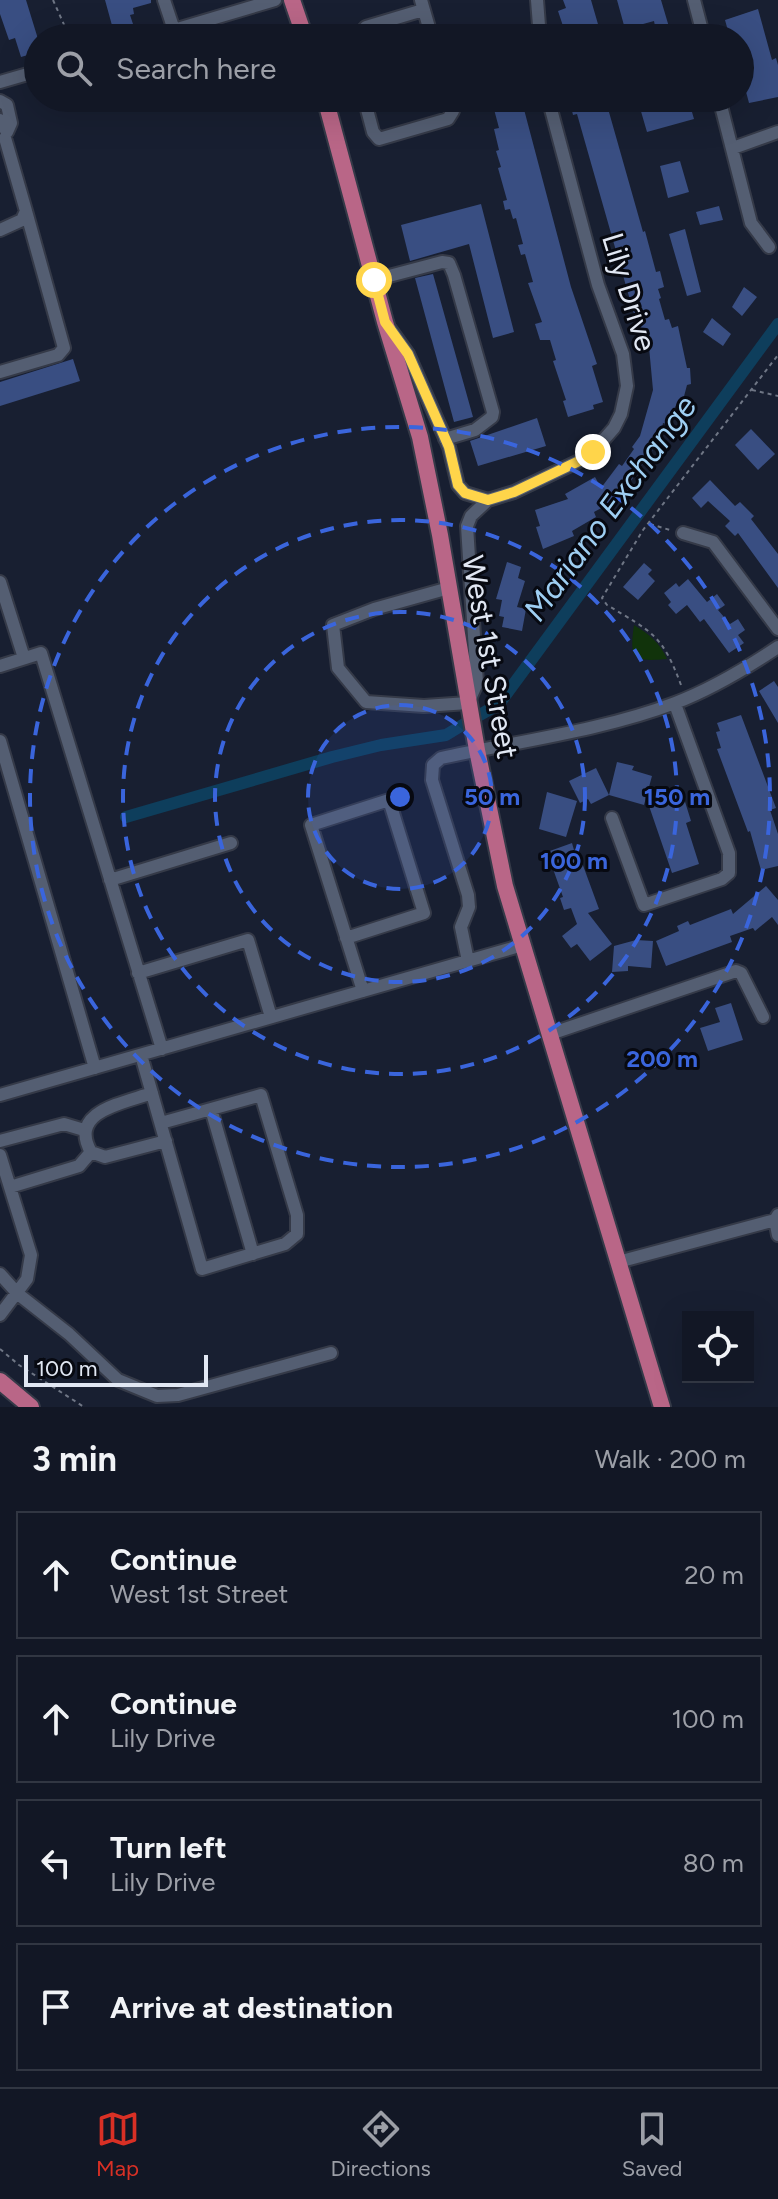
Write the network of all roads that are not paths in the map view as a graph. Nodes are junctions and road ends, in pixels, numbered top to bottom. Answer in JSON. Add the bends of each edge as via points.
{"nodes":[{"id":1,"x":164,"y":0,"type":"edge"},
{"id":2,"x":275,"y":0,"type":"edge"},
{"id":3,"x":292,"y":0,"type":"edge"},
{"id":4,"x":537,"y":0,"type":"edge"},
{"id":5,"x":694,"y":0,"type":"edge"},
{"id":6,"x":422,"y":5,"type":"edge"},
{"id":7,"x":172,"y":24,"type":"edge"},
{"id":8,"x":194,"y":24,"type":"edge"},
{"id":9,"x":300,"y":24,"type":"edge"},
{"id":10,"x":374,"y":24,"type":"edge"},
{"id":11,"x":539,"y":24,"type":"edge"},
{"id":12,"x":700,"y":24,"type":"edge"},
{"id":13,"x":24,"y":75,"type":"edge"},
{"id":14,"x":0,"y":81,"type":"edge"},
{"id":15,"x":0,"y":101,"type":"edge"},
{"id":16,"x":329,"y":112,"type":"edge"},
{"id":17,"x":368,"y":112,"type":"edge"},
{"id":18,"x":452,"y":112,"type":"edge"},
{"id":19,"x":552,"y":112,"type":"edge"},
{"id":20,"x":723,"y":112,"type":"edge"},
{"id":21,"x":0,"y":120,"type":"edge"},
{"id":22,"x":778,"y":132,"type":"edge"},
{"id":23,"x":4,"y":137,"type":"edge"},
{"id":24,"x":733,"y":148,"type":"junction"},
{"id":25,"x":26,"y":211,"type":"junction"},
{"id":26,"x":0,"y":230,"type":"edge"},
{"id":27,"x":769,"y":247,"type":"dead end"},
{"id":28,"x":374,"y":280,"type":"junction"},
{"id":29,"x":385,"y":322,"type":"junction"},
{"id":30,"x":0,"y":372,"type":"edge"},
{"id":31,"x":445,"y":439,"type":"junction"},
{"id":32,"x":488,"y":500,"type":"junction"},
{"id":33,"x":683,"y":533,"type":"road end"},
{"id":34,"x":0,"y":582,"type":"edge"},
{"id":35,"x":449,"y":588,"type":"junction"},
{"id":36,"x":778,"y":629,"type":"edge"},
{"id":37,"x":778,"y":647,"type":"edge"},
{"id":38,"x":24,"y":658,"type":"junction"},
{"id":39,"x":0,"y":666,"type":"edge"},
{"id":40,"x":468,"y":703,"type":"junction"},
{"id":41,"x":675,"y":704,"type":"junction"},
{"id":42,"x":0,"y":741,"type":"edge"},
{"id":43,"x":477,"y":750,"type":"junction"},
{"id":44,"x":612,"y":818,"type":"dead end"},
{"id":45,"x":231,"y":843,"type":"dead end"},
{"id":46,"x":110,"y":880,"type":"junction"},
{"id":47,"x":346,"y":938,"type":"junction"},
{"id":48,"x":523,"y":945,"type":"junction"},
{"id":49,"x":468,"y":961,"type":"junction"},
{"id":50,"x":138,"y":973,"type":"junction"},
{"id":51,"x":363,"y":991,"type":"junction"},
{"id":52,"x":271,"y":1017,"type":"junction"},
{"id":53,"x":763,"y":1017,"type":"dead end"},
{"id":54,"x":550,"y":1034,"type":"junction"},
{"id":55,"x":162,"y":1049,"type":"junction"},
{"id":56,"x":141,"y":1055,"type":"junction"},
{"id":57,"x":95,"y":1068,"type":"junction"},
{"id":58,"x":152,"y":1093,"type":"junction"},
{"id":59,"x":0,"y":1095,"type":"edge"},
{"id":60,"x":211,"y":1109,"type":"junction"},
{"id":61,"x":161,"y":1123,"type":"junction"},
{"id":62,"x":84,"y":1130,"type":"junction"},
{"id":63,"x":0,"y":1141,"type":"edge"},
{"id":64,"x":166,"y":1141,"type":"junction"},
{"id":65,"x":91,"y":1152,"type":"junction"},
{"id":66,"x":0,"y":1155,"type":"edge"},
{"id":67,"x":10,"y":1187,"type":"junction"},
{"id":68,"x":777,"y":1217,"type":"edge"},
{"id":69,"x":778,"y":1235,"type":"edge"},
{"id":70,"x":253,"y":1254,"type":"junction"},
{"id":71,"x":618,"y":1262,"type":"junction"},
{"id":72,"x":0,"y":1274,"type":"edge"},
{"id":73,"x":18,"y":1294,"type":"junction"},
{"id":74,"x":0,"y":1315,"type":"edge"},
{"id":75,"x":331,"y":1353,"type":"dead end"},
{"id":76,"x":0,"y":1381,"type":"edge"},
{"id":77,"x":31,"y":1407,"type":"edge"},
{"id":78,"x":662,"y":1407,"type":"edge"}],
"edges":[{"from":1,"to":7,"type":"street"},
{"from":2,"to":8,"type":"street"},
{"from":3,"to":9,"type":"main road"},
{"from":4,"to":11,"type":"street"},
{"from":5,"to":12,"type":"street"},
{"from":6,"to":10,"type":"street"},
{"from":13,"to":14,"type":"street"},
{"from":15,"to":23,"type":"street","via":[[7,105],[11,123]]},
{"from":16,"to":28,"type":"main road","name":"West 1st Street"},
{"from":17,"to":18,"type":"street","via":[[379,139],[448,119]]},
{"from":19,"to":32,"type":"street","name":"Lily Drive","via":[[598,285],[623,354],[627,386],[614,428],[593,452]]},
{"from":20,"to":24,"type":"street"},
{"from":21,"to":23,"type":"street"},
{"from":22,"to":24,"type":"street"},
{"from":23,"to":25,"type":"street"},
{"from":24,"to":27,"type":"street","via":[[751,223]]},
{"from":25,"to":26,"type":"street","via":[[22,220]]},
{"from":25,"to":30,"type":"street","via":[[64,348],[58,355]]},
{"from":28,"to":29,"type":"main road","name":"West 1st Street"},
{"from":28,"to":31,"type":"street","via":[[449,263],[493,412],[475,430]]},
{"from":29,"to":31,"type":"street","via":[[408,354]]},
{"from":29,"to":35,"type":"main road","name":"West 1st Street","via":[[420,437]]},
{"from":31,"to":32,"type":"street","via":[[458,485],[465,493]]},
{"from":32,"to":40,"type":"street","via":[[467,526],[477,683]]},
{"from":33,"to":36,"type":"street","via":[[713,542]]},
{"from":34,"to":38,"type":"street"},
{"from":35,"to":40,"type":"main road","name":"West 1st Street"},
{"from":35,"to":40,"type":"street","via":[[333,625],[338,668],[366,702]]},
{"from":37,"to":41,"type":"street"},
{"from":38,"to":39,"type":"street"},
{"from":38,"to":46,"type":"street","via":[[41,653]]},
{"from":40,"to":43,"type":"main road","name":"West 1st Street"},
{"from":41,"to":43,"type":"street"},
{"from":41,"to":44,"type":"street","via":[[729,853],[729,873],[644,905]]},
{"from":42,"to":57,"type":"street"},
{"from":43,"to":48,"type":"main road","name":"West 1st Street"},
{"from":43,"to":49,"type":"street","via":[[441,758],[433,765],[432,780],[468,895],[461,927]]},
{"from":45,"to":46,"type":"street"},
{"from":46,"to":50,"type":"street"},
{"from":47,"to":47,"type":"street","via":[[311,825],[389,800],[424,913]]},
{"from":47,"to":51,"type":"street"},
{"from":48,"to":49,"type":"street"},
{"from":48,"to":54,"type":"main road","name":"West 1st Street"},
{"from":49,"to":51,"type":"street"},
{"from":50,"to":52,"type":"street","via":[[248,940]]},
{"from":50,"to":55,"type":"street"},
{"from":51,"to":52,"type":"street"},
{"from":52,"to":55,"type":"street"},
{"from":53,"to":54,"type":"street","via":[[736,971]]},
{"from":54,"to":71,"type":"main road","name":"West 1st Street"},
{"from":55,"to":56,"type":"street"},
{"from":56,"to":57,"type":"street"},
{"from":56,"to":58,"type":"street"},
{"from":57,"to":59,"type":"street"},
{"from":58,"to":61,"type":"street"},
{"from":58,"to":62,"type":"street","via":[[100,1111]]},
{"from":60,"to":61,"type":"street"},
{"from":60,"to":70,"type":"street"},
{"from":60,"to":70,"type":"street","via":[[261,1095],[293,1200],[297,1234],[285,1244]]},
{"from":61,"to":64,"type":"street"},
{"from":62,"to":63,"type":"street","via":[[64,1124]]},
{"from":62,"to":65,"type":"street"},
{"from":64,"to":65,"type":"street","via":[[105,1157]]},
{"from":64,"to":70,"type":"street","via":[[202,1269]]},
{"from":65,"to":67,"type":"street","via":[[79,1166]]},
{"from":66,"to":67,"type":"street"},
{"from":67,"to":73,"type":"street","via":[[31,1255]]},
{"from":68,"to":69,"type":"street"},
{"from":68,"to":71,"type":"street"},
{"from":71,"to":78,"type":"main road","name":"West 1st Street"},
{"from":72,"to":73,"type":"street"},
{"from":73,"to":74,"type":"street"},
{"from":73,"to":75,"type":"street","via":[[118,1380],[157,1396],[178,1395]]},
{"from":76,"to":77,"type":"main road"}]}
